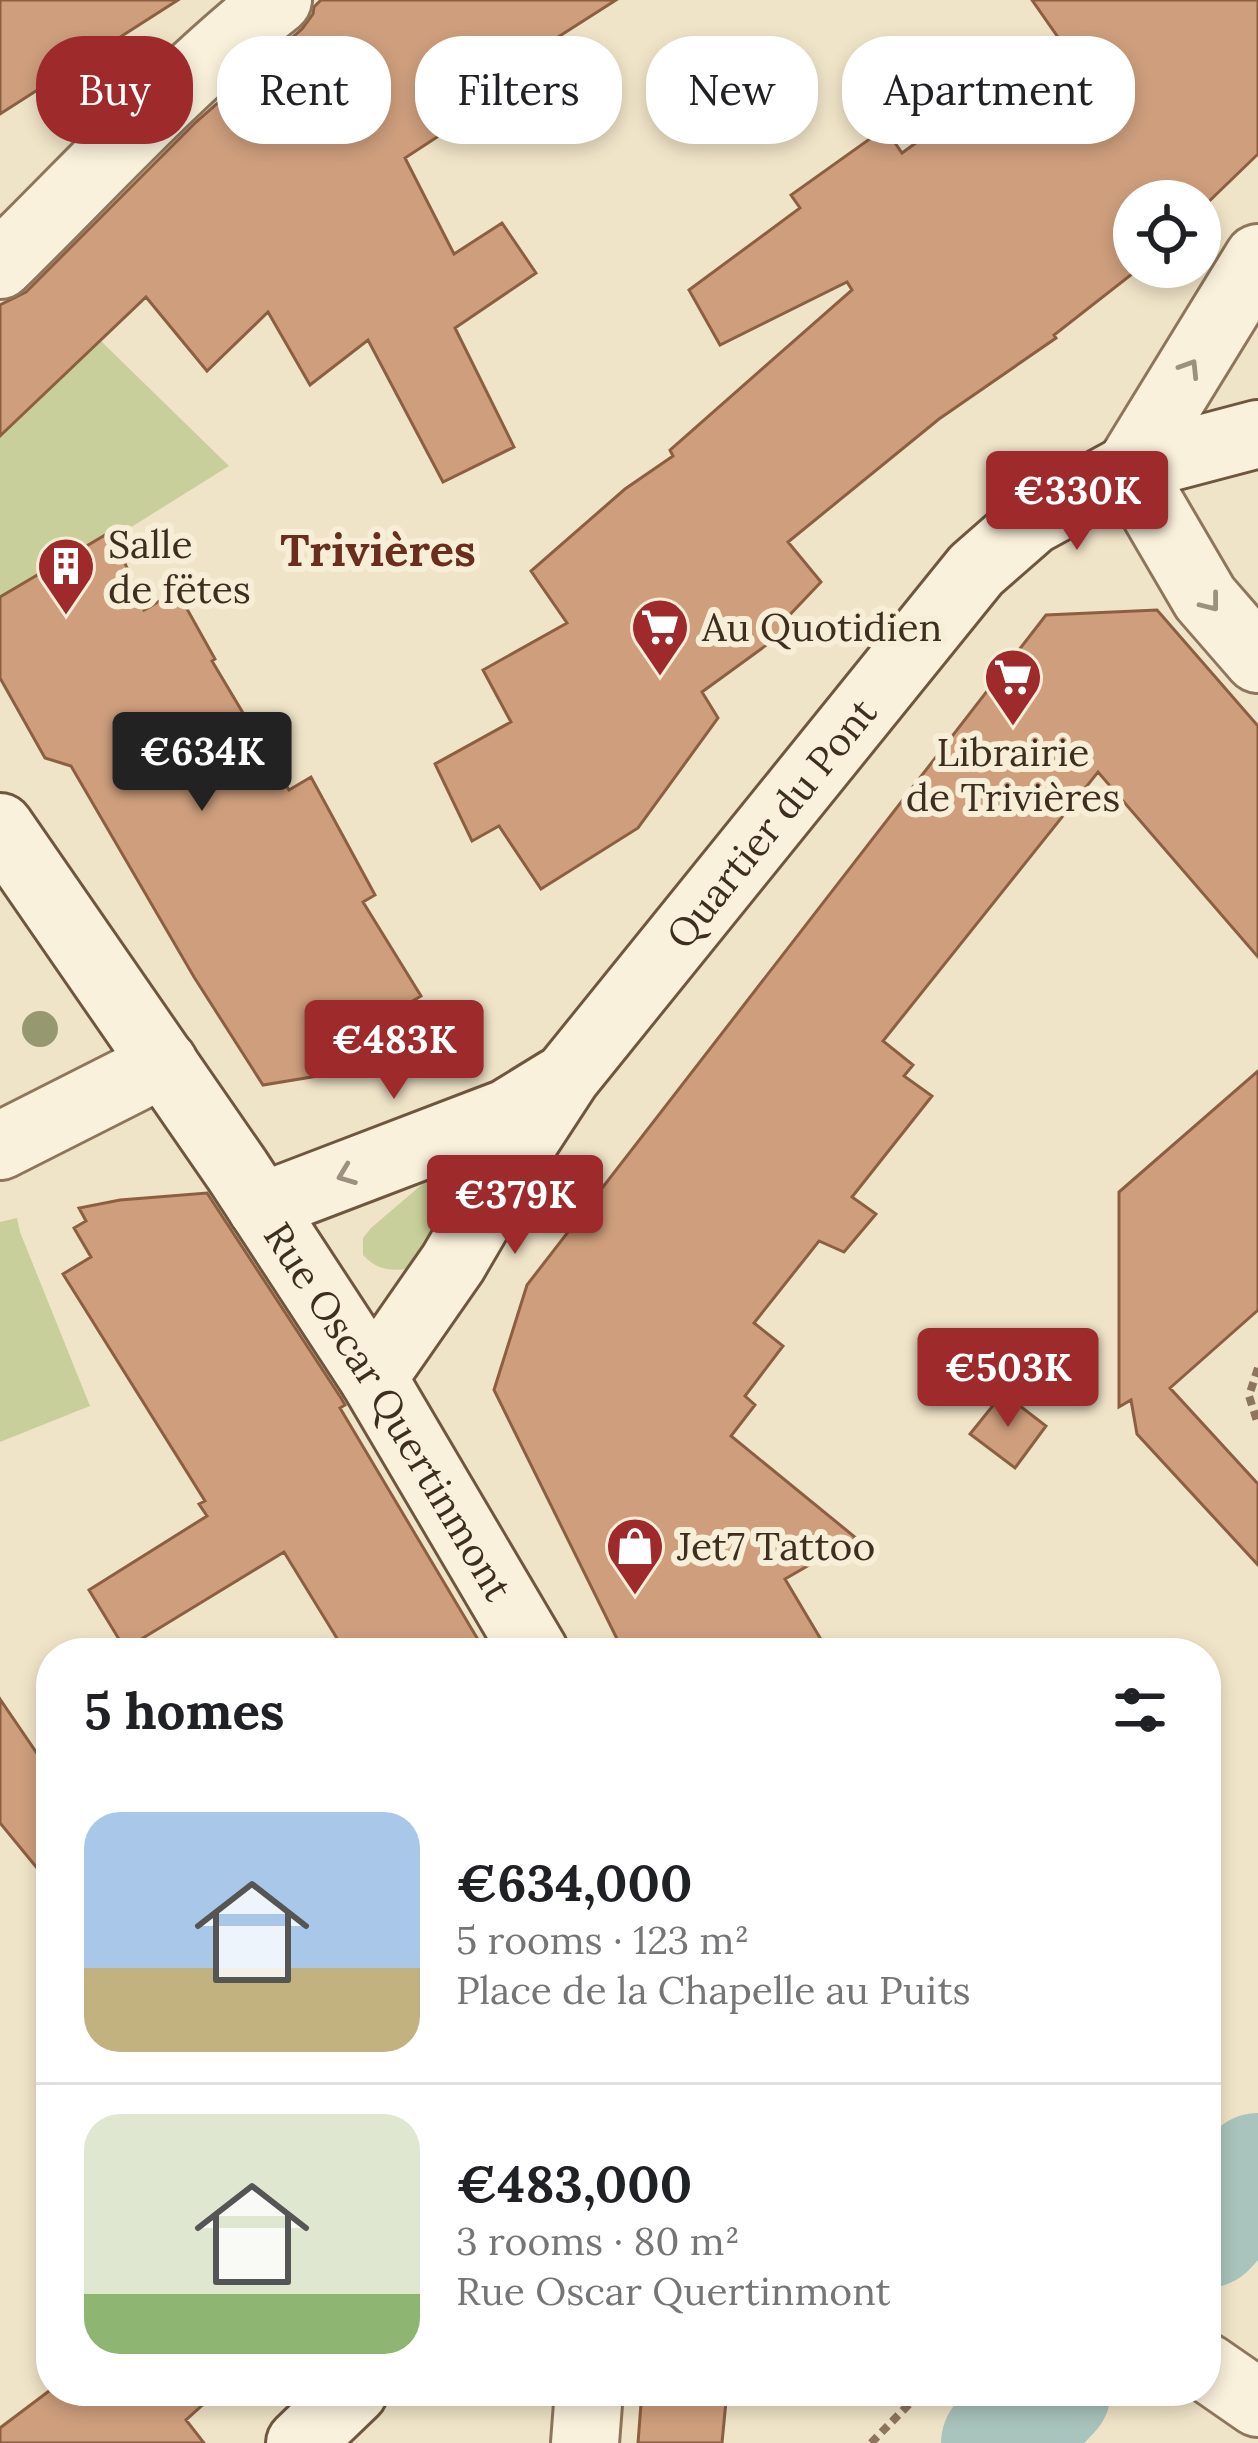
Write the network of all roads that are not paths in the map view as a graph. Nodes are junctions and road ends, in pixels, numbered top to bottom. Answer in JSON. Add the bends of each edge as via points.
{"nodes":[{"id":1,"x":278,"y":0,"type":"edge"},
{"id":2,"x":1258,"y":259,"type":"edge"},
{"id":3,"x":0,"y":265,"type":"edge"},
{"id":4,"x":1258,"y":434,"type":"edge"},
{"id":5,"x":1129,"y":468,"type":"junction"},
{"id":6,"x":1258,"y":659,"type":"edge"},
{"id":7,"x":0,"y":827,"type":"edge"},
{"id":8,"x":164,"y":1063,"type":"junction"},
{"id":9,"x":567,"y":1076,"type":"junction"},
{"id":10,"x":0,"y":1146,"type":"edge"},
{"id":11,"x":249,"y":1188,"type":"junction"},
{"id":12,"x":373,"y":1378,"type":"junction"},
{"id":13,"x":526,"y":1638,"type":"edge"},
{"id":14,"x":1221,"y":2377,"type":"edge"},
{"id":15,"x":1258,"y":2403,"type":"edge"},
{"id":16,"x":588,"y":2406,"type":"edge"},
{"id":17,"x":585,"y":2443,"type":"edge"}],
"edges":[{"from":1,"to":3,"type":"street"},
{"from":5,"to":2,"type":"street","name":"Quartier du Pont","one_way":true},
{"from":4,"to":5,"type":"street"},
{"from":5,"to":6,"type":"street","one_way":true,"via":[[1205,598]]},
{"from":5,"to":9,"type":"street","name":"Quartier du Pont","via":[[1032,521],[976,570]]},
{"from":7,"to":8,"type":"street","name":"Rue Oscar Quertinmont"},
{"from":8,"to":10,"type":"street"},
{"from":8,"to":11,"type":"street","name":"Rue Oscar Quertinmont"},
{"from":9,"to":11,"type":"street","one_way":true,"via":[[507,1113]]},
{"from":9,"to":12,"type":"street"},
{"from":11,"to":12,"type":"street","name":"Rue Oscar Quertinmont"},
{"from":12,"to":13,"type":"street","name":"Rue Oscar Quertinmont"},
{"from":14,"to":15,"type":"street"},
{"from":16,"to":17,"type":"street"}]}
